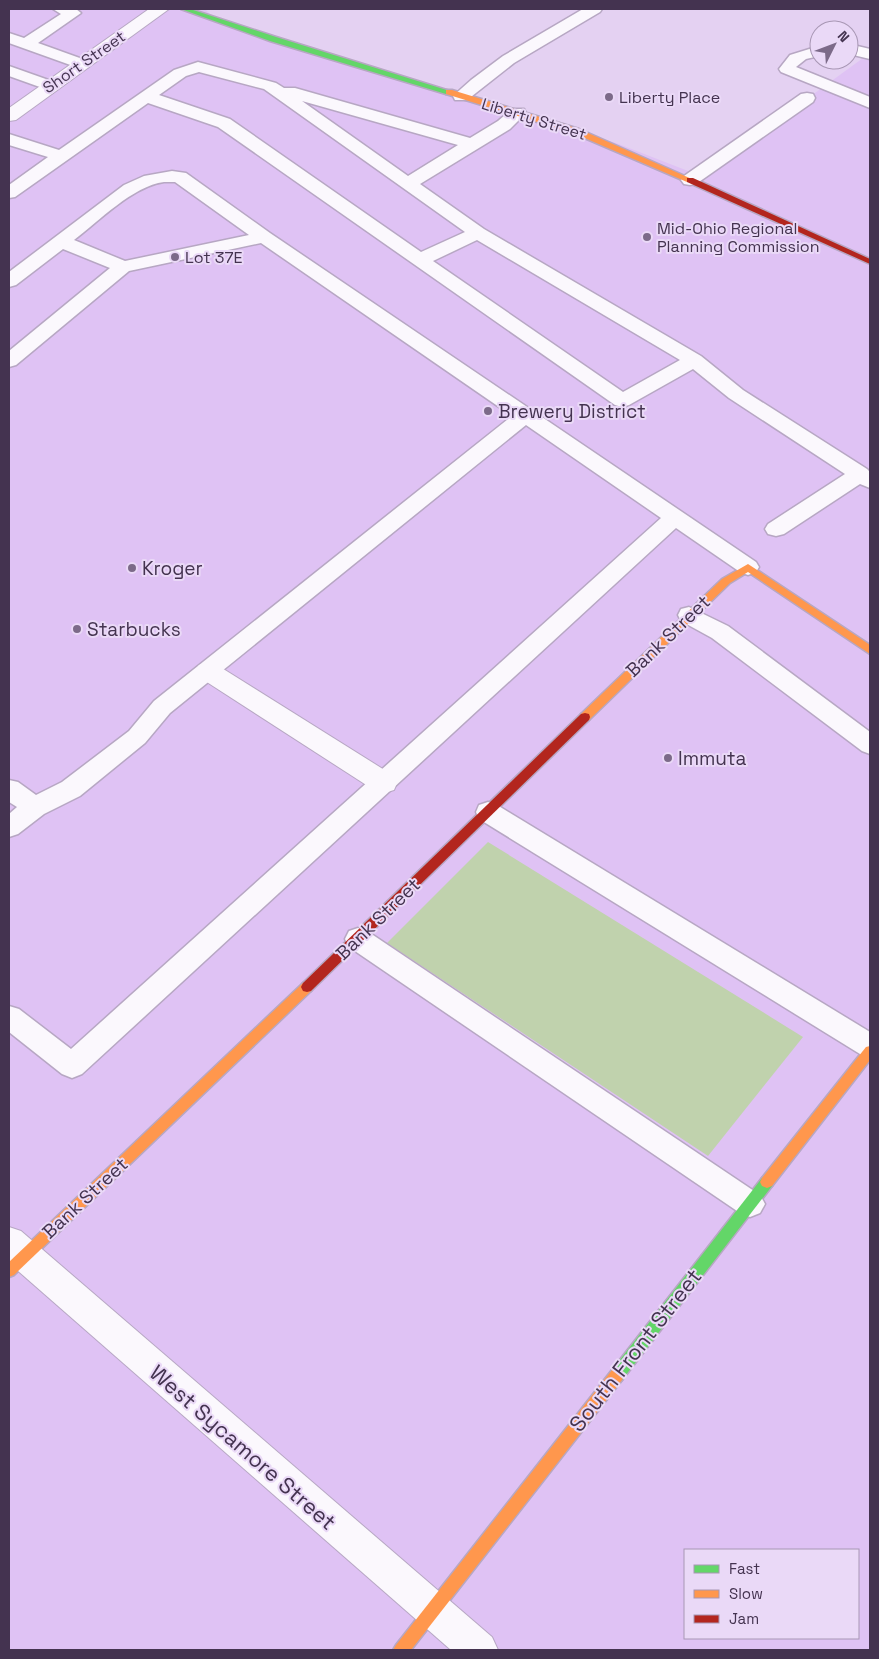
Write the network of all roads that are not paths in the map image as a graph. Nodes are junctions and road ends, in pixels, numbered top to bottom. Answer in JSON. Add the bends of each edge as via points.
{"nodes":[{"id":1,"x":61,"y":9,"type":"edge"},
{"id":2,"x":160,"y":9,"type":"edge"},
{"id":3,"x":184,"y":9,"type":"edge"},
{"id":4,"x":594,"y":9,"type":"edge"},
{"id":5,"x":9,"y":38,"type":"edge"},
{"id":6,"x":26,"y":44,"type":"junction"},
{"id":7,"x":809,"y":53,"type":"edge"},
{"id":8,"x":82,"y":64,"type":"junction"},
{"id":9,"x":9,"y":71,"type":"edge"},
{"id":10,"x":51,"y":86,"type":"junction"},
{"id":11,"x":270,"y":86,"type":"junction"},
{"id":12,"x":461,"y":96,"type":"junction"},
{"id":13,"x":147,"y":97,"type":"junction"},
{"id":14,"x":807,"y":98,"type":"dead end"},
{"id":15,"x":870,"y":103,"type":"edge"},
{"id":16,"x":518,"y":113,"type":"junction"},
{"id":17,"x":9,"y":116,"type":"edge"},
{"id":18,"x":9,"y":139,"type":"edge"},
{"id":19,"x":472,"y":144,"type":"junction"},
{"id":20,"x":61,"y":156,"type":"junction"},
{"id":21,"x":690,"y":180,"type":"junction"},
{"id":22,"x":407,"y":184,"type":"junction"},
{"id":23,"x":9,"y":193,"type":"edge"},
{"id":24,"x":478,"y":233,"type":"junction"},
{"id":25,"x":264,"y":237,"type":"junction"},
{"id":26,"x":60,"y":241,"type":"junction"},
{"id":27,"x":420,"y":260,"type":"junction"},
{"id":28,"x":870,"y":262,"type":"edge"},
{"id":29,"x":123,"y":267,"type":"junction"},
{"id":30,"x":9,"y":281,"type":"edge"},
{"id":31,"x":694,"y":360,"type":"junction"},
{"id":32,"x":9,"y":361,"type":"edge"},
{"id":33,"x":526,"y":415,"type":"junction"},
{"id":34,"x":865,"y":477,"type":"edge"},
{"id":35,"x":675,"y":517,"type":"junction"},
{"id":36,"x":776,"y":529,"type":"dead end"},
{"id":37,"x":748,"y":567,"type":"junction"},
{"id":38,"x":689,"y":615,"type":"junction"},
{"id":39,"x":870,"y":650,"type":"edge"},
{"id":40,"x":208,"y":671,"type":"junction"},
{"id":41,"x":870,"y":745,"type":"edge"},
{"id":42,"x":384,"y":783,"type":"junction"},
{"id":43,"x":9,"y":789,"type":"edge"},
{"id":44,"x":35,"y":807,"type":"junction"},
{"id":45,"x":488,"y":812,"type":"junction"},
{"id":46,"x":9,"y":827,"type":"edge"},
{"id":47,"x":358,"y":939,"type":"junction"},
{"id":48,"x":9,"y":1017,"type":"edge"},
{"id":49,"x":870,"y":1046,"type":"edge"},
{"id":50,"x":870,"y":1051,"type":"edge"},
{"id":51,"x":750,"y":1204,"type":"junction"},
{"id":52,"x":14,"y":1256,"type":"edge"},
{"id":53,"x":432,"y":1610,"type":"junction"},
{"id":54,"x":401,"y":1650,"type":"edge"},
{"id":55,"x":479,"y":1650,"type":"edge"}],
"edges":[{"from":1,"to":6,"type":"lane","via":[[73,13]]},
{"from":2,"to":8,"type":"street","name":"Short Street"},
{"from":3,"to":12,"type":"street","name":"Liberty Street"},
{"from":4,"to":12,"type":"lane","via":[[518,53]]},
{"from":5,"to":6,"type":"lane"},
{"from":6,"to":8,"type":"lane"},
{"from":7,"to":15,"type":"lane","via":[[798,56],[787,68]]},
{"from":8,"to":10,"type":"street","name":"Short Street"},
{"from":9,"to":10,"type":"lane"},
{"from":10,"to":17,"type":"street","name":"Short Street"},
{"from":11,"to":13,"type":"lane","via":[[198,67],[180,73]]},
{"from":11,"to":19,"type":"lane"},
{"from":11,"to":22,"type":"lane"},
{"from":12,"to":16,"type":"street","name":"Liberty Street"},
{"from":13,"to":20,"type":"lane"},
{"from":13,"to":27,"type":"lane","via":[[224,123]]},
{"from":14,"to":21,"type":"lane"},
{"from":16,"to":19,"type":"lane"},
{"from":16,"to":21,"type":"street","name":"Liberty Street","via":[[608,143]]},
{"from":18,"to":20,"type":"lane"},
{"from":19,"to":22,"type":"lane"},
{"from":20,"to":23,"type":"lane"},
{"from":21,"to":28,"type":"street","name":"Liberty Street"},
{"from":22,"to":24,"type":"lane"},
{"from":24,"to":27,"type":"lane"},
{"from":24,"to":31,"type":"lane"},
{"from":25,"to":26,"type":"lane","via":[[180,178],[166,176],[142,181]]},
{"from":25,"to":29,"type":"lane"},
{"from":25,"to":33,"type":"lane"},
{"from":26,"to":29,"type":"lane"},
{"from":26,"to":30,"type":"lane"},
{"from":27,"to":31,"type":"lane","via":[[622,402]]},
{"from":29,"to":32,"type":"lane"},
{"from":31,"to":34,"type":"lane","via":[[736,394]]},
{"from":33,"to":35,"type":"lane"},
{"from":33,"to":40,"type":"lane"},
{"from":34,"to":36,"type":"lane"},
{"from":35,"to":37,"type":"lane"},
{"from":35,"to":42,"type":"lane"},
{"from":37,"to":38,"type":"street","name":"Bank Street","via":[[726,581]]},
{"from":37,"to":39,"type":"street"},
{"from":38,"to":41,"type":"lane","via":[[720,632]]},
{"from":38,"to":45,"type":"street","name":"Bank Street"},
{"from":40,"to":42,"type":"street"},
{"from":40,"to":44,"type":"lane","via":[[162,707],[137,737],[71,789]]},
{"from":42,"to":48,"type":"lane","via":[[72,1066]]},
{"from":43,"to":44,"type":"lane"},
{"from":44,"to":46,"type":"lane"},
{"from":45,"to":47,"type":"street","name":"Bank Street"},
{"from":45,"to":49,"type":"lane"},
{"from":47,"to":51,"type":"lane"},
{"from":47,"to":52,"type":"street","name":"Bank Street"},
{"from":50,"to":51,"type":"street","name":"South Front Street"},
{"from":51,"to":53,"type":"street","name":"South Front Street"},
{"from":52,"to":53,"type":"street","name":"West Sycamore Street"},
{"from":53,"to":54,"type":"street","name":"South Front Street"},
{"from":53,"to":55,"type":"street","name":"West Sycamore Street"}]}
